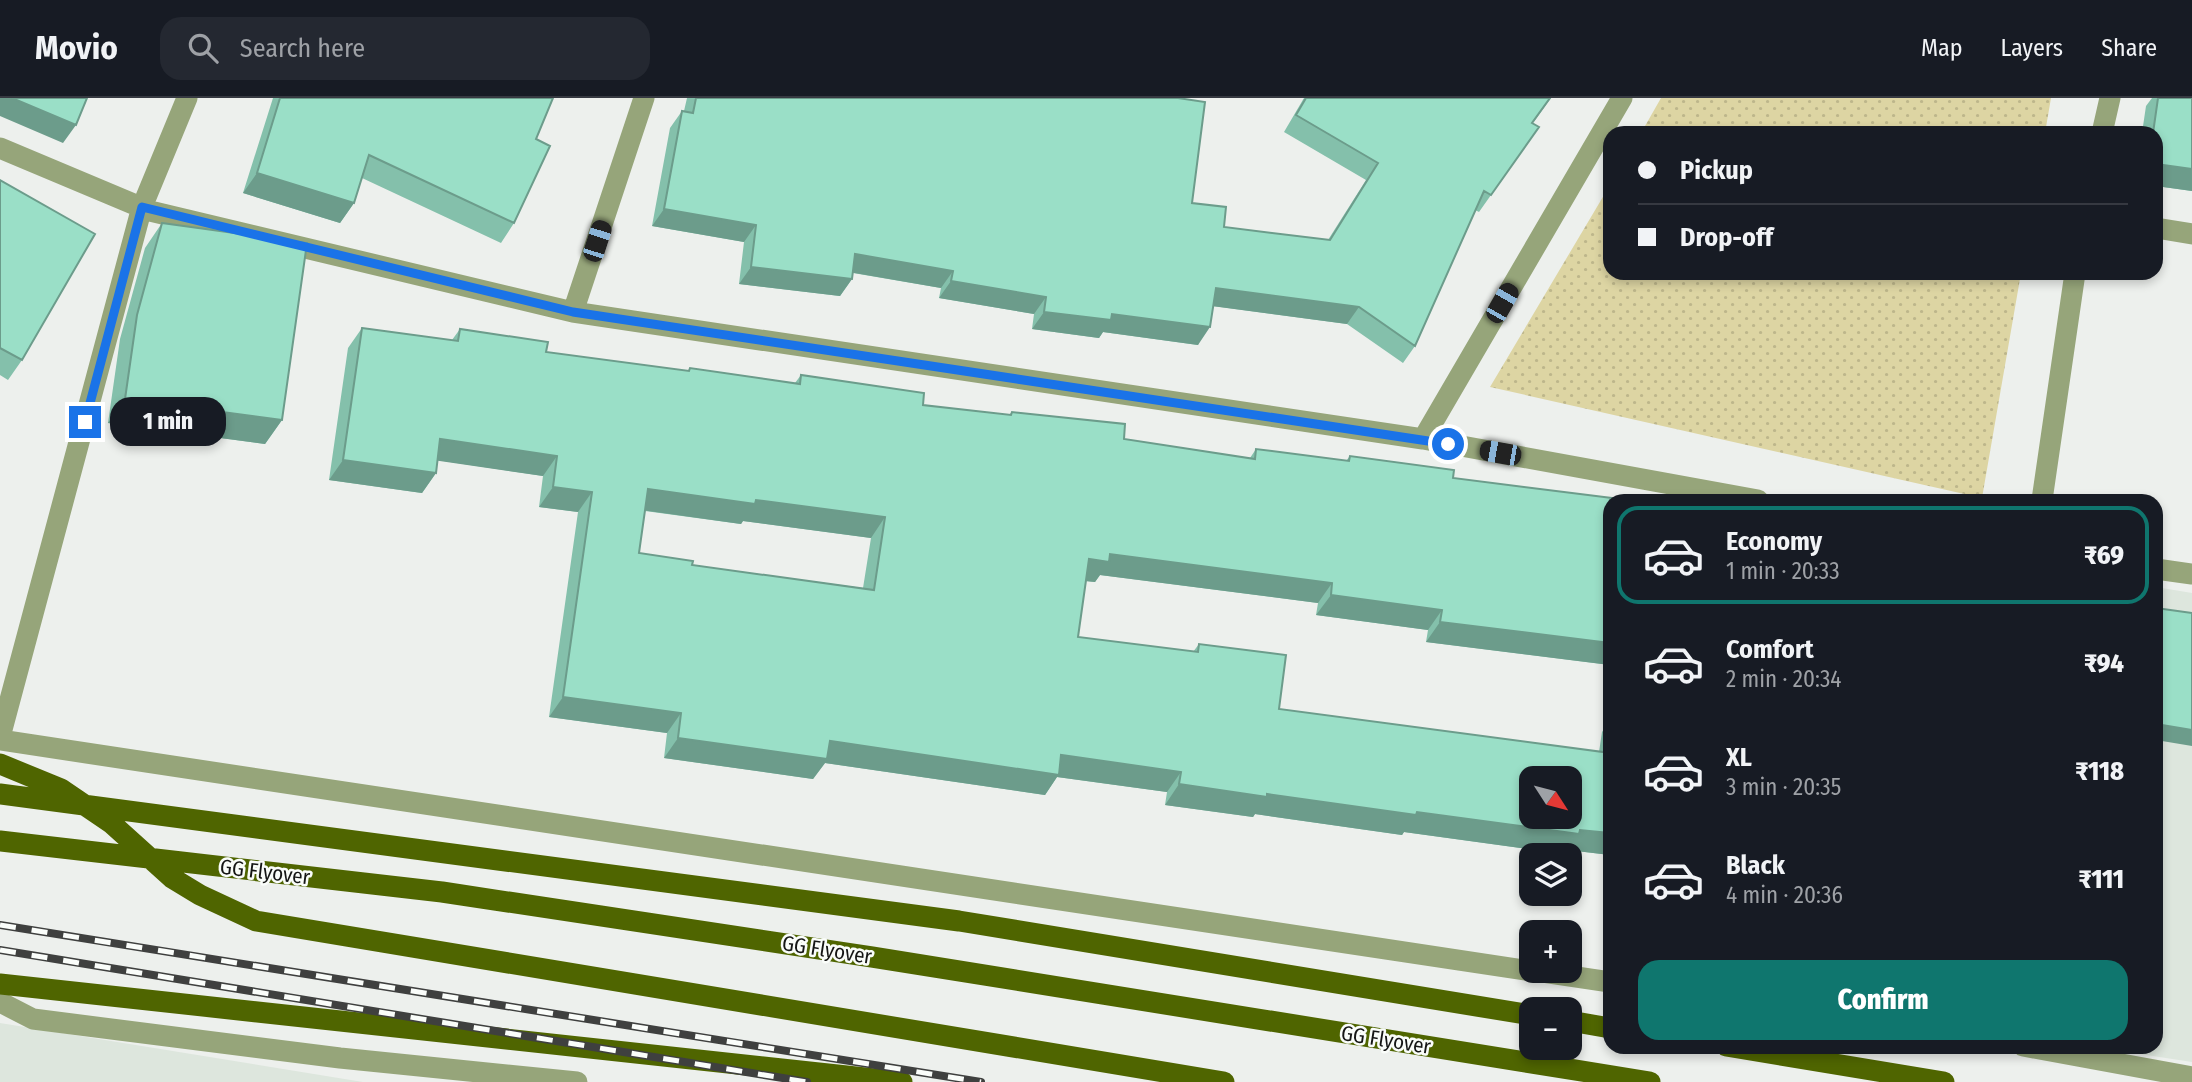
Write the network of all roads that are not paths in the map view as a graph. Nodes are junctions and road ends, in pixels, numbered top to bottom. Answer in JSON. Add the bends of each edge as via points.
{"nodes":[{"id":1,"x":187,"y":98,"type":"edge"},
{"id":2,"x":644,"y":98,"type":"edge"},
{"id":3,"x":1622,"y":98,"type":"edge"},
{"id":4,"x":2110,"y":98,"type":"edge"},
{"id":5,"x":1606,"y":126,"type":"edge"},
{"id":6,"x":2104,"y":126,"type":"edge"},
{"id":7,"x":1603,"y":131,"type":"edge"},
{"id":8,"x":0,"y":148,"type":"edge"},
{"id":9,"x":142,"y":207,"type":"junction"},
{"id":10,"x":2163,"y":229,"type":"edge"},
{"id":11,"x":2192,"y":234,"type":"edge"},
{"id":12,"x":2074,"y":280,"type":"edge"},
{"id":13,"x":573,"y":312,"type":"junction"},
{"id":14,"x":1423,"y":439,"type":"junction"},
{"id":15,"x":1725,"y":494,"type":"edge"},
{"id":16,"x":2043,"y":494,"type":"edge"},
{"id":17,"x":2163,"y":570,"type":"edge"},
{"id":18,"x":2192,"y":574,"type":"edge"},
{"id":19,"x":0,"y":738,"type":"edge"},
{"id":20,"x":0,"y":764,"type":"edge"},
{"id":21,"x":0,"y":794,"type":"edge"},
{"id":22,"x":0,"y":841,"type":"edge"},
{"id":23,"x":1519,"y":969,"type":"edge"},
{"id":24,"x":1582,"y":978,"type":"edge"},
{"id":25,"x":1603,"y":981,"type":"edge"},
{"id":26,"x":0,"y":984,"type":"edge"},
{"id":27,"x":0,"y":1002,"type":"edge"},
{"id":28,"x":1519,"y":1013,"type":"edge"},
{"id":29,"x":1582,"y":1023,"type":"edge"},
{"id":30,"x":1603,"y":1026,"type":"edge"},
{"id":31,"x":1775,"y":1054,"type":"edge"},
{"id":32,"x":2067,"y":1054,"type":"edge"},
{"id":33,"x":2192,"y":1077,"type":"edge"},
{"id":34,"x":577,"y":1082,"type":"edge"},
{"id":35,"x":902,"y":1082,"type":"edge"},
{"id":36,"x":1224,"y":1082,"type":"edge"},
{"id":37,"x":1650,"y":1082,"type":"edge"},
{"id":38,"x":1944,"y":1082,"type":"edge"}],
"edges":[{"from":1,"to":9,"type":"street"},
{"from":2,"to":13,"type":"street"},
{"from":3,"to":5,"type":"street"},
{"from":4,"to":6,"type":"street"},
{"from":7,"to":14,"type":"street"},
{"from":8,"to":9,"type":"street"},
{"from":9,"to":13,"type":"street"},
{"from":9,"to":19,"type":"street"},
{"from":10,"to":11,"type":"street"},
{"from":12,"to":16,"type":"street"},
{"from":13,"to":14,"type":"street"},
{"from":14,"to":15,"type":"street"},
{"from":17,"to":18,"type":"street"},
{"from":19,"to":23,"type":"street"},
{"from":20,"to":36,"type":"main road","via":[[61,789],[111,823],[172,878],[256,920]]},
{"from":21,"to":28,"type":"main road","name":"GG Flyover","via":[[960,921]]},
{"from":22,"to":37,"type":"main road","name":"GG Flyover","via":[[456,894]]},
{"from":24,"to":25,"type":"street"},
{"from":26,"to":35,"type":"main road"},
{"from":27,"to":34,"type":"street","via":[[33,1019]]},
{"from":29,"to":30,"type":"main road"},
{"from":31,"to":38,"type":"main road"},
{"from":32,"to":33,"type":"street"}]}
